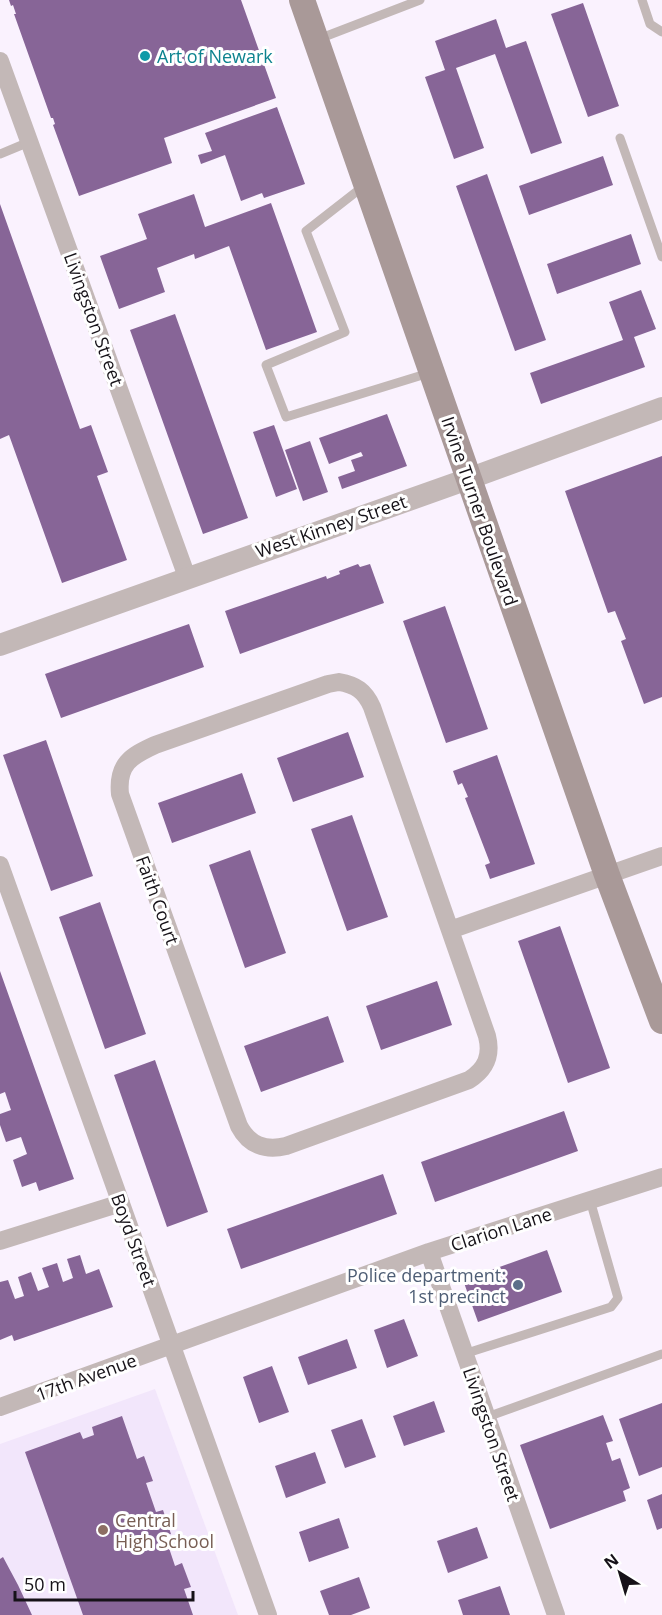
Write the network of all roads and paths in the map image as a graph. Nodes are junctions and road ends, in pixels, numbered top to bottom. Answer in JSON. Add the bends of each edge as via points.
{"nodes":[{"id":1,"x":302,"y":0,"type":"edge"},
{"id":2,"x":420,"y":0,"type":"edge"},
{"id":3,"x":642,"y":0,"type":"edge"},
{"id":4,"x":662,"y":32,"type":"edge"},
{"id":5,"x":316,"y":41,"type":"junction"},
{"id":6,"x":0,"y":61,"type":"edge"},
{"id":7,"x":620,"y":138,"type":"dead end"},
{"id":8,"x":29,"y":142,"type":"junction"},
{"id":9,"x":0,"y":154,"type":"edge"},
{"id":10,"x":366,"y":184,"type":"junction"},
{"id":11,"x":662,"y":257,"type":"edge"},
{"id":12,"x":431,"y":372,"type":"junction"},
{"id":13,"x":662,"y":408,"type":"edge"},
{"id":14,"x":468,"y":479,"type":"junction"},
{"id":15,"x":187,"y":577,"type":"junction"},
{"id":16,"x":0,"y":645,"type":"edge"},
{"id":17,"x":662,"y":856,"type":"edge"},
{"id":18,"x":0,"y":865,"type":"edge"},
{"id":19,"x":607,"y":875,"type":"junction"},
{"id":20,"x":450,"y":930,"type":"junction"},
{"id":21,"x":662,"y":1021,"type":"edge"},
{"id":22,"x":662,"y":1177,"type":"edge"},
{"id":23,"x":590,"y":1200,"type":"junction"},
{"id":24,"x":121,"y":1203,"type":"junction"},
{"id":25,"x":1,"y":1238,"type":"edge"},
{"id":26,"x":429,"y":1252,"type":"junction"},
{"id":27,"x":172,"y":1346,"type":"junction"},
{"id":28,"x":464,"y":1354,"type":"junction"},
{"id":29,"x":662,"y":1354,"type":"edge"},
{"id":30,"x":0,"y":1407,"type":"edge"},
{"id":31,"x":486,"y":1417,"type":"junction"},
{"id":32,"x":268,"y":1615,"type":"edge"},
{"id":33,"x":556,"y":1615,"type":"edge"}],
"edges":[{"from":1,"to":5,"type":"main road","name":"Irvine Turner Boulevard"},
{"from":2,"to":5,"type":"lane"},
{"from":3,"to":4,"type":"lane","via":[[650,24]]},
{"from":5,"to":10,"type":"main road","name":"Irvine Turner Boulevard"},
{"from":6,"to":8,"type":"street","name":"Livingston Street"},
{"from":7,"to":11,"type":"lane"},
{"from":8,"to":9,"type":"lane"},
{"from":8,"to":15,"type":"street","name":"Livingston Street"},
{"from":10,"to":12,"type":"main road","name":"Irvine Turner Boulevard"},
{"from":10,"to":12,"type":"lane","via":[[306,231],[345,332],[266,365],[286,417]]},
{"from":12,"to":14,"type":"main road","name":"Irvine Turner Boulevard"},
{"from":13,"to":14,"type":"street","name":"West Kinney Street"},
{"from":14,"to":15,"type":"street","name":"West Kinney Street"},
{"from":14,"to":19,"type":"main road","name":"Irvine Turner Boulevard"},
{"from":15,"to":16,"type":"street","name":"West Kinney Street"},
{"from":17,"to":19,"type":"street"},
{"from":18,"to":24,"type":"street","name":"Boyd Street"},
{"from":19,"to":20,"type":"street"},
{"from":19,"to":21,"type":"main road","name":"Irvine Turner Boulevard"},
{"from":20,"to":20,"type":"street","name":"Faith Court","via":[[490,1047],[487,1062],[479,1073],[286,1146],[267,1148],[252,1143],[238,1126],[120,794],[123,767],[137,753],[155,744],[328,684],[356,686],[372,707]]},
{"from":22,"to":23,"type":"street","name":"Clarion Lane"},
{"from":23,"to":26,"type":"street","name":"Clarion Lane"},
{"from":23,"to":28,"type":"lane","via":[[618,1298],[611,1307]]},
{"from":24,"to":25,"type":"street"},
{"from":24,"to":27,"type":"street","name":"Boyd Street"},
{"from":26,"to":27,"type":"street","name":"Clarion Lane"},
{"from":26,"to":28,"type":"street","name":"Livingston Street"},
{"from":27,"to":30,"type":"street","name":"17th Avenue"},
{"from":27,"to":32,"type":"street","name":"Boyd Street"},
{"from":28,"to":31,"type":"street","name":"Livingston Street"},
{"from":29,"to":31,"type":"lane"},
{"from":31,"to":33,"type":"street","name":"Livingston Street"}]}
